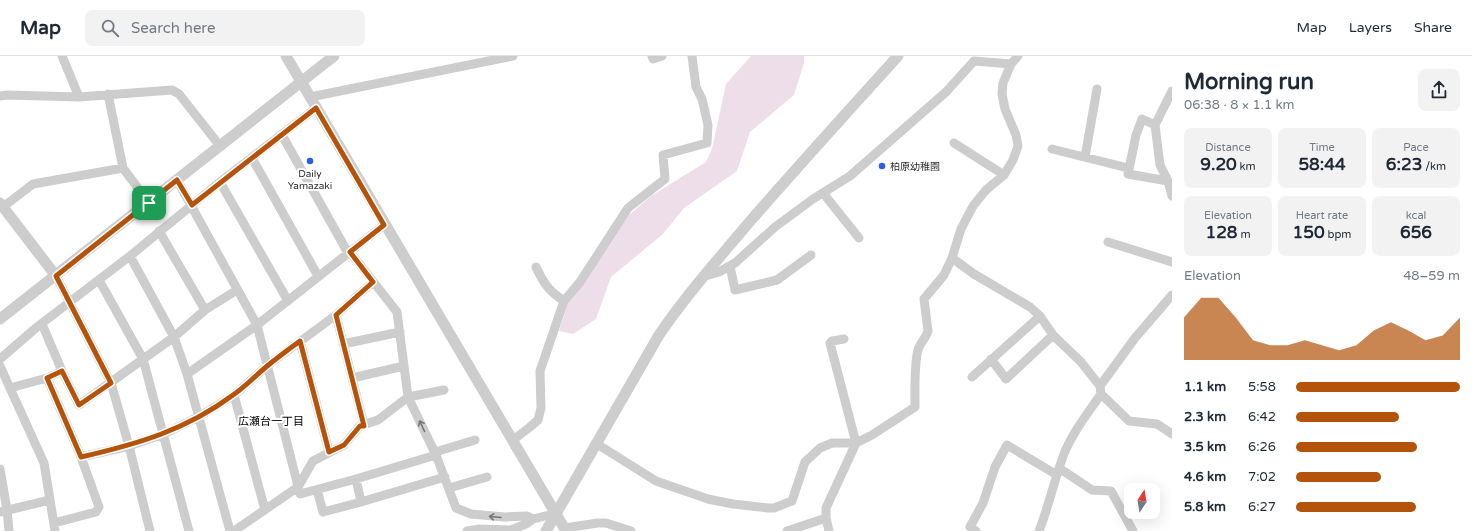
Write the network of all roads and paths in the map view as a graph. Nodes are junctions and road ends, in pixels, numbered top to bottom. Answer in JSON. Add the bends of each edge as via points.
{"nodes":[{"id":1,"x":62,"y":56,"type":"edge"},
{"id":2,"x":286,"y":56,"type":"edge"},
{"id":3,"x":334,"y":56,"type":"edge"},
{"id":4,"x":513,"y":56,"type":"edge"},
{"id":5,"x":652,"y":56,"type":"edge"},
{"id":6,"x":662,"y":56,"type":"edge"},
{"id":7,"x":692,"y":56,"type":"edge"},
{"id":8,"x":898,"y":56,"type":"edge"},
{"id":9,"x":1018,"y":56,"type":"edge"},
{"id":10,"x":1011,"y":64,"type":"junction"},
{"id":11,"x":301,"y":82,"type":"junction"},
{"id":12,"x":1097,"y":89,"type":"dead end"},
{"id":13,"x":1172,"y":91,"type":"edge"},
{"id":14,"x":108,"y":94,"type":"junction"},
{"id":15,"x":0,"y":96,"type":"edge"},
{"id":16,"x":79,"y":97,"type":"junction"},
{"id":17,"x":310,"y":97,"type":"junction"},
{"id":18,"x":316,"y":108,"type":"junction"},
{"id":19,"x":1155,"y":125,"type":"junction"},
{"id":20,"x":282,"y":135,"type":"junction"},
{"id":21,"x":954,"y":143,"type":"dead end"},
{"id":22,"x":220,"y":146,"type":"junction"},
{"id":23,"x":1052,"y":149,"type":"dead end"},
{"id":24,"x":252,"y":158,"type":"junction"},
{"id":25,"x":1086,"y":158,"type":"junction"},
{"id":26,"x":123,"y":168,"type":"junction"},
{"id":27,"x":1128,"y":168,"type":"junction"},
{"id":28,"x":1004,"y":175,"type":"junction"},
{"id":29,"x":177,"y":180,"type":"junction"},
{"id":30,"x":1168,"y":181,"type":"junction"},
{"id":31,"x":220,"y":182,"type":"junction"},
{"id":32,"x":823,"y":193,"type":"junction"},
{"id":33,"x":1172,"y":196,"type":"edge"},
{"id":34,"x":149,"y":203,"type":"junction"},
{"id":35,"x":2,"y":205,"type":"edge"},
{"id":36,"x":192,"y":205,"type":"junction"},
{"id":37,"x":384,"y":225,"type":"junction"},
{"id":38,"x":160,"y":231,"type":"junction"},
{"id":39,"x":859,"y":238,"type":"dead end"},
{"id":40,"x":1108,"y":242,"type":"dead end"},
{"id":41,"x":349,"y":253,"type":"junction"},
{"id":42,"x":811,"y":255,"type":"dead end"},
{"id":43,"x":130,"y":256,"type":"junction"},
{"id":44,"x":952,"y":258,"type":"junction"},
{"id":45,"x":1172,"y":262,"type":"edge"},
{"id":46,"x":730,"y":266,"type":"junction"},
{"id":47,"x":536,"y":267,"type":"dead end"},
{"id":48,"x":56,"y":276,"type":"junction"},
{"id":49,"x":318,"y":276,"type":"junction"},
{"id":50,"x":702,"y":277,"type":"junction"},
{"id":51,"x":99,"y":280,"type":"junction"},
{"id":52,"x":373,"y":282,"type":"junction"},
{"id":53,"x":237,"y":290,"type":"junction"},
{"id":54,"x":1172,"y":295,"type":"edge"},
{"id":55,"x":288,"y":301,"type":"junction"},
{"id":56,"x":564,"y":301,"type":"junction"},
{"id":57,"x":69,"y":303,"type":"junction"},
{"id":58,"x":205,"y":310,"type":"junction"},
{"id":59,"x":336,"y":315,"type":"junction"},
{"id":60,"x":1040,"y":316,"type":"junction"},
{"id":61,"x":0,"y":319,"type":"edge"},
{"id":62,"x":42,"y":324,"type":"junction"},
{"id":63,"x":257,"y":325,"type":"junction"},
{"id":64,"x":400,"y":332,"type":"junction"},
{"id":65,"x":1054,"y":335,"type":"junction"},
{"id":66,"x":174,"y":337,"type":"junction"},
{"id":67,"x":844,"y":339,"type":"dead end"},
{"id":68,"x":300,"y":341,"type":"junction"},
{"id":69,"x":343,"y":344,"type":"junction"},
{"id":70,"x":0,"y":359,"type":"edge"},
{"id":71,"x":143,"y":359,"type":"junction"},
{"id":72,"x":991,"y":359,"type":"junction"},
{"id":73,"x":0,"y":366,"type":"edge"},
{"id":74,"x":267,"y":366,"type":"junction"},
{"id":75,"x":404,"y":366,"type":"junction"},
{"id":76,"x":62,"y":371,"type":"junction"},
{"id":77,"x":187,"y":374,"type":"junction"},
{"id":78,"x":972,"y":377,"type":"dead end"},
{"id":79,"x":47,"y":378,"type":"junction"},
{"id":80,"x":352,"y":378,"type":"junction"},
{"id":81,"x":111,"y":383,"type":"junction"},
{"id":82,"x":10,"y":388,"type":"junction"},
{"id":83,"x":444,"y":390,"type":"dead end"},
{"id":84,"x":1101,"y":390,"type":"junction"},
{"id":85,"x":234,"y":395,"type":"junction"},
{"id":86,"x":408,"y":397,"type":"junction"},
{"id":87,"x":200,"y":416,"type":"junction"},
{"id":88,"x":364,"y":426,"type":"junction"},
{"id":89,"x":164,"y":434,"type":"junction"},
{"id":90,"x":1172,"y":434,"type":"edge"},
{"id":91,"x":475,"y":440,"type":"dead end"},
{"id":92,"x":513,"y":440,"type":"junction"},
{"id":93,"x":856,"y":443,"type":"junction"},
{"id":94,"x":597,"y":444,"type":"junction"},
{"id":95,"x":129,"y":446,"type":"junction"},
{"id":96,"x":329,"y":452,"type":"junction"},
{"id":97,"x":435,"y":454,"type":"junction"},
{"id":98,"x":81,"y":457,"type":"junction"},
{"id":99,"x":0,"y":469,"type":"edge"},
{"id":100,"x":1058,"y":472,"type":"junction"},
{"id":101,"x":487,"y":476,"type":"dead end"},
{"id":102,"x":445,"y":477,"type":"junction"},
{"id":103,"x":356,"y":479,"type":"junction"},
{"id":104,"x":298,"y":487,"type":"junction"},
{"id":105,"x":449,"y":488,"type":"junction"},
{"id":106,"x":317,"y":490,"type":"junction"},
{"id":107,"x":50,"y":500,"type":"junction"},
{"id":108,"x":361,"y":502,"type":"junction"},
{"id":109,"x":265,"y":510,"type":"junction"},
{"id":110,"x":4,"y":511,"type":"edge"},
{"id":111,"x":556,"y":513,"type":"junction"},
{"id":112,"x":826,"y":518,"type":"junction"},
{"id":113,"x":533,"y":519,"type":"junction"},
{"id":114,"x":55,"y":527,"type":"edge"},
{"id":115,"x":566,"y":529,"type":"edge"},
{"id":116,"x":9,"y":531,"type":"edge"},
{"id":117,"x":150,"y":531,"type":"edge"},
{"id":118,"x":189,"y":531,"type":"edge"},
{"id":119,"x":230,"y":531,"type":"edge"},
{"id":120,"x":234,"y":531,"type":"edge"},
{"id":121,"x":467,"y":531,"type":"edge"},
{"id":122,"x":546,"y":531,"type":"edge"},
{"id":123,"x":631,"y":531,"type":"edge"},
{"id":124,"x":788,"y":531,"type":"edge"},
{"id":125,"x":829,"y":531,"type":"edge"},
{"id":126,"x":976,"y":531,"type":"edge"},
{"id":127,"x":1039,"y":531,"type":"edge"},
{"id":128,"x":1133,"y":531,"type":"edge"}],
"edges":[{"from":1,"to":16,"type":"street"},
{"from":2,"to":11,"type":"street"},
{"from":3,"to":11,"type":"street"},
{"from":4,"to":17,"type":"street"},
{"from":5,"to":6,"type":"street","via":[[653,59]]},
{"from":7,"to":56,"type":"street","via":[[696,87],[702,99],[708,125],[707,143],[663,155],[665,179],[628,208],[580,282]]},
{"from":8,"to":50,"type":"street"},
{"from":9,"to":10,"type":"street"},
{"from":10,"to":28,"type":"street","via":[[1003,83],[1002,94],[1018,146]]},
{"from":10,"to":32,"type":"street","via":[[974,61],[946,92],[850,176]]},
{"from":11,"to":17,"type":"street"},
{"from":11,"to":22,"type":"street"},
{"from":12,"to":25,"type":"street"},
{"from":13,"to":19,"type":"street"},
{"from":14,"to":16,"type":"street"},
{"from":14,"to":22,"type":"street","via":[[172,90],[179,94]]},
{"from":14,"to":26,"type":"street"},
{"from":15,"to":16,"type":"street"},
{"from":17,"to":18,"type":"street"},
{"from":18,"to":20,"type":"street"},
{"from":18,"to":37,"type":"street"},
{"from":19,"to":27,"type":"street","via":[[1142,119]]},
{"from":19,"to":30,"type":"street","via":[[1160,165]]},
{"from":20,"to":24,"type":"street"},
{"from":20,"to":41,"type":"street"},
{"from":21,"to":28,"type":"street"},
{"from":22,"to":29,"type":"street"},
{"from":23,"to":25,"type":"street"},
{"from":24,"to":31,"type":"street"},
{"from":24,"to":49,"type":"street"},
{"from":25,"to":27,"type":"street"},
{"from":26,"to":34,"type":"street"},
{"from":26,"to":35,"type":"street","via":[[33,184]]},
{"from":27,"to":30,"type":"street","via":[[1128,174]]},
{"from":28,"to":44,"type":"street","via":[[986,190],[973,206],[961,229]]},
{"from":29,"to":34,"type":"street"},
{"from":29,"to":36,"type":"street"},
{"from":30,"to":33,"type":"street"},
{"from":31,"to":36,"type":"street"},
{"from":31,"to":55,"type":"street"},
{"from":32,"to":39,"type":"street"},
{"from":32,"to":46,"type":"street","via":[[775,226]]},
{"from":34,"to":48,"type":"street"},
{"from":35,"to":48,"type":"street"},
{"from":36,"to":38,"type":"street"},
{"from":36,"to":53,"type":"street"},
{"from":37,"to":41,"type":"street"},
{"from":37,"to":92,"type":"street"},
{"from":38,"to":43,"type":"street"},
{"from":38,"to":58,"type":"street"},
{"from":40,"to":45,"type":"street"},
{"from":41,"to":49,"type":"street"},
{"from":41,"to":52,"type":"street"},
{"from":42,"to":46,"type":"street","via":[[777,280],[735,290]]},
{"from":43,"to":51,"type":"street"},
{"from":43,"to":66,"type":"street"},
{"from":44,"to":60,"type":"street","via":[[1030,307]]},
{"from":44,"to":93,"type":"street","via":[[944,275],[924,299],[928,331],[918,349],[915,406]]},
{"from":46,"to":50,"type":"street"},
{"from":47,"to":56,"type":"street","via":[[543,283]]},
{"from":48,"to":57,"type":"street"},
{"from":48,"to":61,"type":"street"},
{"from":49,"to":55,"type":"street"},
{"from":50,"to":94,"type":"street","via":[[659,335]]},
{"from":51,"to":57,"type":"street"},
{"from":51,"to":71,"type":"street"},
{"from":52,"to":59,"type":"street"},
{"from":52,"to":64,"type":"street","via":[[397,312]]},
{"from":53,"to":58,"type":"street"},
{"from":53,"to":63,"type":"street"},
{"from":54,"to":84,"type":"street","via":[[1135,338]]},
{"from":55,"to":63,"type":"street"},
{"from":56,"to":92,"type":"street","via":[[540,371],[541,408],[538,420]]},
{"from":57,"to":62,"type":"street"},
{"from":57,"to":81,"type":"street"},
{"from":58,"to":66,"type":"street"},
{"from":59,"to":68,"type":"street"},
{"from":59,"to":69,"type":"street"},
{"from":60,"to":65,"type":"street"},
{"from":60,"to":72,"type":"street"},
{"from":62,"to":70,"type":"street"},
{"from":62,"to":76,"type":"street"},
{"from":63,"to":74,"type":"street"},
{"from":63,"to":77,"type":"street"},
{"from":64,"to":69,"type":"street"},
{"from":64,"to":75,"type":"street"},
{"from":65,"to":72,"type":"street","via":[[1006,379]]},
{"from":65,"to":84,"type":"street","via":[[1082,362]]},
{"from":66,"to":71,"type":"street"},
{"from":66,"to":77,"type":"street"},
{"from":67,"to":93,"type":"street","via":[[830,343]]},
{"from":68,"to":74,"type":"street"},
{"from":68,"to":96,"type":"street"},
{"from":69,"to":80,"type":"street"},
{"from":71,"to":81,"type":"street"},
{"from":71,"to":89,"type":"street"},
{"from":72,"to":78,"type":"street"},
{"from":73,"to":82,"type":"street"},
{"from":74,"to":85,"type":"street"},
{"from":74,"to":104,"type":"street"},
{"from":75,"to":80,"type":"street"},
{"from":75,"to":86,"type":"street"},
{"from":76,"to":79,"type":"street"},
{"from":76,"to":81,"type":"street","via":[[79,405]]},
{"from":77,"to":87,"type":"street"},
{"from":79,"to":82,"type":"street"},
{"from":79,"to":98,"type":"street"},
{"from":80,"to":88,"type":"street"},
{"from":81,"to":95,"type":"street"},
{"from":82,"to":107,"type":"street","via":[[44,463]]},
{"from":83,"to":86,"type":"street"},
{"from":84,"to":90,"type":"street","via":[[1129,421],[1157,424]]},
{"from":84,"to":100,"type":"street","via":[[1072,437]]},
{"from":85,"to":87,"type":"street"},
{"from":85,"to":109,"type":"street"},
{"from":86,"to":88,"type":"street","via":[[378,420]]},
{"from":97,"to":86,"type":"street","one_way":true},
{"from":87,"to":89,"type":"street"},
{"from":87,"to":119,"type":"street"},
{"from":88,"to":96,"type":"street","via":[[360,426],[344,445]]},
{"from":89,"to":95,"type":"street"},
{"from":89,"to":118,"type":"street"},
{"from":91,"to":97,"type":"street"},
{"from":92,"to":111,"type":"street"},
{"from":93,"to":94,"type":"street","via":[[832,443],[820,448],[805,462],[792,501],[774,508],[720,502],[656,481]]},
{"from":93,"to":112,"type":"street","via":[[826,508]]},
{"from":94,"to":111,"type":"street"},
{"from":95,"to":98,"type":"street"},
{"from":95,"to":117,"type":"street"},
{"from":96,"to":104,"type":"street","via":[[313,461]]},
{"from":97,"to":102,"type":"street"},
{"from":97,"to":103,"type":"street"},
{"from":98,"to":114,"type":"street","via":[[99,507],[96,512]]},
{"from":99,"to":110,"type":"street"},
{"from":100,"to":126,"type":"street","via":[[1007,445],[970,527]]},
{"from":100,"to":127,"type":"street"},
{"from":100,"to":128,"type":"street","via":[[1092,490],[1111,491]]},
{"from":101,"to":105,"type":"street"},
{"from":102,"to":105,"type":"street"},
{"from":102,"to":108,"type":"street"},
{"from":103,"to":106,"type":"street"},
{"from":103,"to":108,"type":"street"},
{"from":104,"to":106,"type":"street","via":[[300,494]]},
{"from":104,"to":109,"type":"street"},
{"from":113,"to":105,"type":"street","one_way":true,"via":[[527,516],[471,514],[456,508]]},
{"from":106,"to":108,"type":"street","via":[[323,512]]},
{"from":107,"to":110,"type":"street"},
{"from":107,"to":114,"type":"street"},
{"from":109,"to":120,"type":"street"},
{"from":110,"to":116,"type":"street"},
{"from":111,"to":113,"type":"street"},
{"from":111,"to":115,"type":"street"},
{"from":111,"to":122,"type":"street"},
{"from":112,"to":124,"type":"street"},
{"from":112,"to":125,"type":"street"},
{"from":113,"to":121,"type":"street","via":[[511,530]]},
{"from":115,"to":123,"type":"street","via":[[598,522]]}]}
